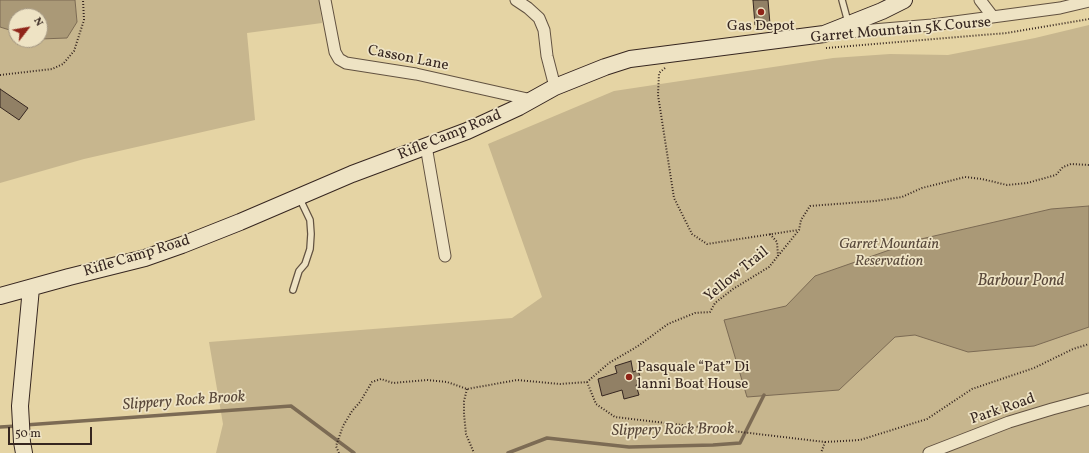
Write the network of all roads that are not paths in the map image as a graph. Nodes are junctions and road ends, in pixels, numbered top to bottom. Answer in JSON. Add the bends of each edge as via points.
{"nodes":[{"id":1,"x":325,"y":0,"type":"edge"},
{"id":2,"x":516,"y":0,"type":"edge"},
{"id":3,"x":842,"y":0,"type":"edge"},
{"id":4,"x":904,"y":0,"type":"edge"},
{"id":5,"x":980,"y":0,"type":"edge"},
{"id":6,"x":1089,"y":1,"type":"edge"},
{"id":7,"x":993,"y":17,"type":"junction"},
{"id":8,"x":848,"y":25,"type":"junction"},
{"id":9,"x":822,"y":41,"type":"junction"},
{"id":10,"x":556,"y":87,"type":"junction"},
{"id":11,"x":532,"y":100,"type":"junction"},
{"id":12,"x":426,"y":146,"type":"junction"},
{"id":13,"x":299,"y":197,"type":"junction"},
{"id":14,"x":445,"y":256,"type":"dead end"},
{"id":15,"x":31,"y":288,"type":"junction"},
{"id":16,"x":293,"y":290,"type":"dead end"},
{"id":17,"x":0,"y":296,"type":"edge"},
{"id":18,"x":1089,"y":399,"type":"edge"},
{"id":19,"x":24,"y":453,"type":"edge"},
{"id":20,"x":929,"y":453,"type":"edge"}],
"edges":[{"from":1,"to":11,"type":"street","name":"Casson Lane","via":[[335,52],[339,59],[346,63],[416,74]]},
{"from":2,"to":10,"type":"street","via":[[539,18]]},
{"from":3,"to":8,"type":"lane"},
{"from":4,"to":8,"type":"street","name":"Rifle Camp Road"},
{"from":5,"to":7,"type":"street"},
{"from":6,"to":7,"type":"street","via":[[1060,8]]},
{"from":7,"to":9,"type":"street"},
{"from":8,"to":9,"type":"street","name":"Rifle Camp Road"},
{"from":9,"to":10,"type":"street","name":"Rifle Camp Road","via":[[630,59]]},
{"from":10,"to":11,"type":"street","name":"Rifle Camp Road"},
{"from":11,"to":12,"type":"street","name":"Rifle Camp Road","via":[[467,131]]},
{"from":12,"to":13,"type":"street","name":"Rifle Camp Road"},
{"from":12,"to":14,"type":"street"},
{"from":13,"to":15,"type":"street","name":"Rifle Camp Road","via":[[182,246]]},
{"from":13,"to":16,"type":"lane","via":[[310,220],[311,234],[308,256],[299,271]]},
{"from":15,"to":17,"type":"street","name":"Rifle Camp Road"},
{"from":15,"to":19,"type":"street","via":[[20,406]]},
{"from":18,"to":20,"type":"street","name":"Park Road","via":[[1009,422]]}]}
